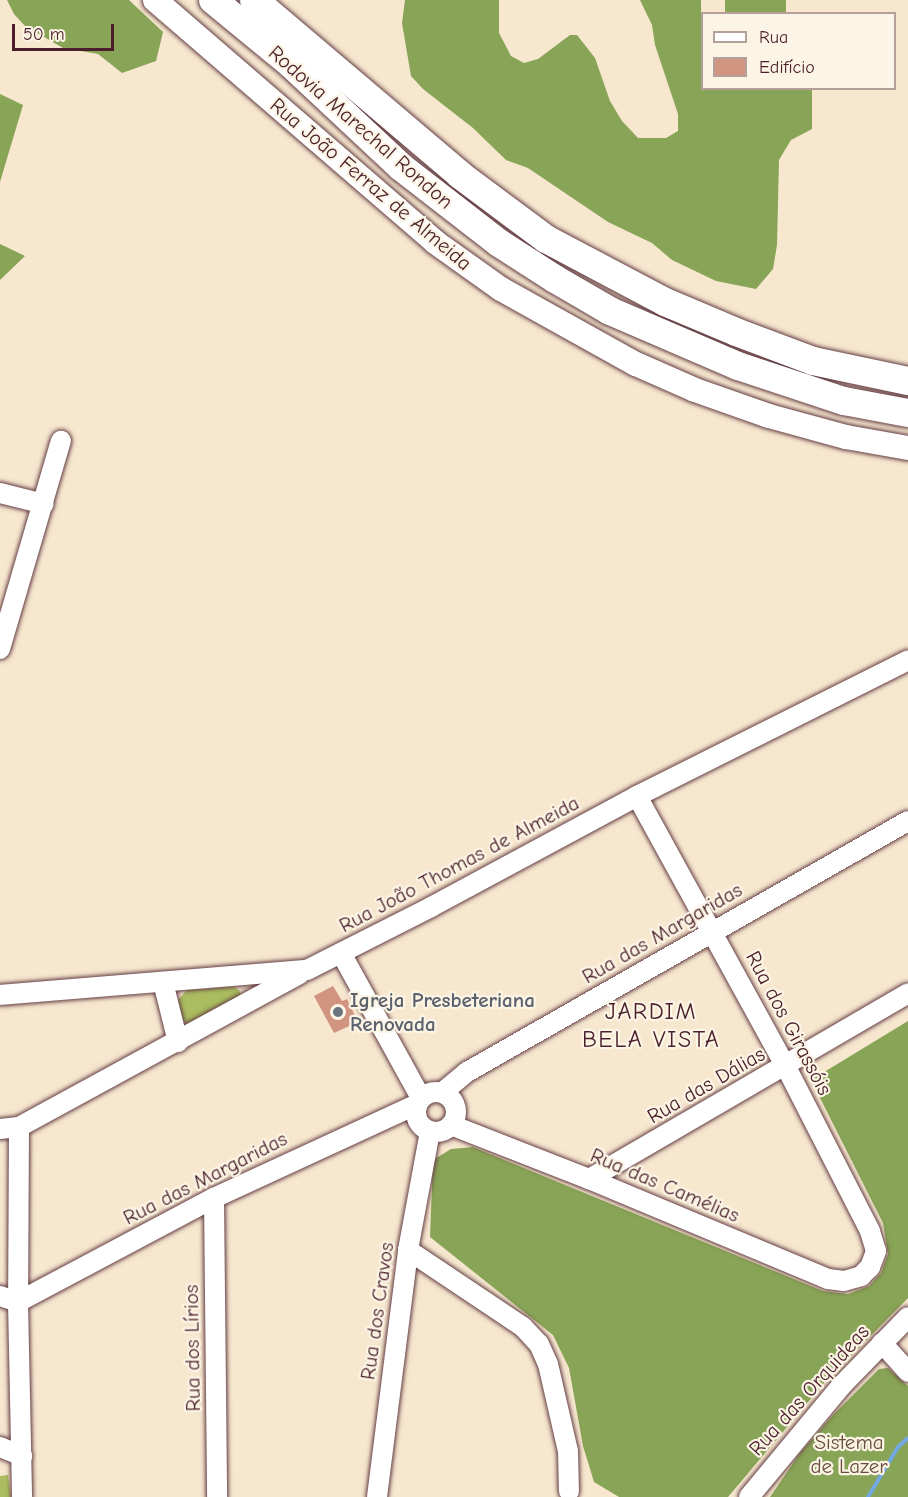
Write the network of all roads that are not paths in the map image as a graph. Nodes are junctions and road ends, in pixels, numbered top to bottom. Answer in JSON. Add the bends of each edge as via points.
{"nodes":[{"id":1,"x":155,"y":0,"type":"edge"},
{"id":2,"x":213,"y":0,"type":"edge"},
{"id":3,"x":255,"y":0,"type":"edge"},
{"id":4,"x":908,"y":381,"type":"edge"},
{"id":5,"x":908,"y":413,"type":"edge"},
{"id":6,"x":61,"y":441,"type":"dead end"},
{"id":7,"x":908,"y":448,"type":"edge"},
{"id":8,"x":0,"y":493,"type":"edge"},
{"id":9,"x":44,"y":504,"type":"junction"},
{"id":10,"x":0,"y":650,"type":"edge"},
{"id":11,"x":908,"y":660,"type":"edge"},
{"id":12,"x":637,"y":796,"type":"junction"},
{"id":13,"x":908,"y":821,"type":"edge"},
{"id":14,"x":712,"y":932,"type":"junction"},
{"id":15,"x":342,"y":953,"type":"junction"},
{"id":16,"x":307,"y":970,"type":"junction"},
{"id":17,"x":163,"y":982,"type":"junction"},
{"id":18,"x":908,"y":993,"type":"edge"},
{"id":19,"x":0,"y":995,"type":"edge"},
{"id":20,"x":178,"y":1042,"type":"junction"},
{"id":21,"x":786,"y":1067,"type":"junction"},
{"id":22,"x":443,"y":1092,"type":"junction"},
{"id":23,"x":419,"y":1101,"type":"junction"},
{"id":24,"x":451,"y":1125,"type":"junction"},
{"id":25,"x":10,"y":1128,"type":"edge"},
{"id":26,"x":430,"y":1131,"type":"junction"},
{"id":27,"x":589,"y":1179,"type":"junction"},
{"id":28,"x":214,"y":1198,"type":"junction"},
{"id":29,"x":408,"y":1250,"type":"junction"},
{"id":30,"x":861,"y":1276,"type":"joint"},
{"id":31,"x":9,"y":1299,"type":"edge"},
{"id":32,"x":908,"y":1317,"type":"edge"},
{"id":33,"x":882,"y":1343,"type":"junction"},
{"id":34,"x":908,"y":1372,"type":"edge"},
{"id":35,"x":1,"y":1450,"type":"edge"},
{"id":36,"x":22,"y":1456,"type":"junction"},
{"id":37,"x":571,"y":1495,"type":"edge"},
{"id":38,"x":22,"y":1497,"type":"edge"},
{"id":39,"x":218,"y":1497,"type":"edge"},
{"id":40,"x":377,"y":1497,"type":"edge"},
{"id":41,"x":748,"y":1497,"type":"edge"}],
"edges":[{"from":1,"to":7,"type":"main road","name":"Rua João Ferraz de Almeida","via":[[435,242],[501,289],[636,364],[695,390],[834,434]]},
{"from":2,"to":5,"type":"highway","name":"Rodovia Marechal Rondon","via":[[292,65],[401,167],[499,243],[555,279],[610,311],[738,366],[844,401]]},
{"from":3,"to":4,"type":"highway","name":"Rodovia Marechal Rondon","via":[[452,168],[546,239],[665,302],[736,332],[813,361]]},
{"from":6,"to":9,"type":"street"},
{"from":8,"to":9,"type":"street"},
{"from":9,"to":10,"type":"street"},
{"from":11,"to":12,"type":"street","name":"Rua João Thomas de Almeida"},
{"from":12,"to":14,"type":"street","name":"Rua dos Girassóis"},
{"from":12,"to":15,"type":"street","name":"Rua João Thomas de Almeida"},
{"from":13,"to":14,"type":"street","name":"Rua das Margaridas"},
{"from":14,"to":21,"type":"street","name":"Rua dos Girassóis"},
{"from":14,"to":22,"type":"street","name":"Rua das Margaridas","via":[[467,1072]]},
{"from":15,"to":16,"type":"street","name":"Rua João Thomas de Almeida"},
{"from":15,"to":23,"type":"street"},
{"from":16,"to":17,"type":"street","name":"Rua João Thomas de Almeida"},
{"from":16,"to":20,"type":"street"},
{"from":17,"to":19,"type":"street","name":"Rua João Thomas de Almeida"},
{"from":17,"to":20,"type":"street"},
{"from":18,"to":21,"type":"street","name":"Rua das Dálias"},
{"from":20,"to":25,"type":"street"},
{"from":21,"to":27,"type":"street","name":"Rua das Dálias"},
{"from":21,"to":30,"type":"street","name":"Rua dos Girassóis","via":[[870,1231],[876,1251],[870,1267]]},
{"from":22,"to":23,"type":"street","via":[[431,1092]]},
{"from":22,"to":24,"type":"street","via":[[456,1107]]},
{"from":23,"to":26,"type":"street","via":[[419,1123]]},
{"from":23,"to":28,"type":"street","name":"Rua das Margaridas"},
{"from":24,"to":26,"type":"street","via":[[443,1131]]},
{"from":24,"to":27,"type":"street","name":"Rua das Camélias"},
{"from":25,"to":31,"type":"street"},
{"from":26,"to":29,"type":"street","name":"Rua dos Cravos"},
{"from":27,"to":30,"type":"street","name":"Rua das Camélias","via":[[828,1279],[844,1281]]},
{"from":28,"to":31,"type":"street","name":"Rua das Margaridas"},
{"from":28,"to":39,"type":"street","name":"Rua dos Lírios"},
{"from":29,"to":37,"type":"street","via":[[523,1327],[539,1344],[548,1364],[568,1450]]},
{"from":29,"to":40,"type":"street","name":"Rua dos Cravos"},
{"from":31,"to":36,"type":"street"},
{"from":32,"to":33,"type":"street","name":"Rua das Orquideas"},
{"from":33,"to":34,"type":"street"},
{"from":33,"to":41,"type":"street","name":"Rua das Orquideas"},
{"from":35,"to":36,"type":"street"},
{"from":36,"to":38,"type":"street"}]}
